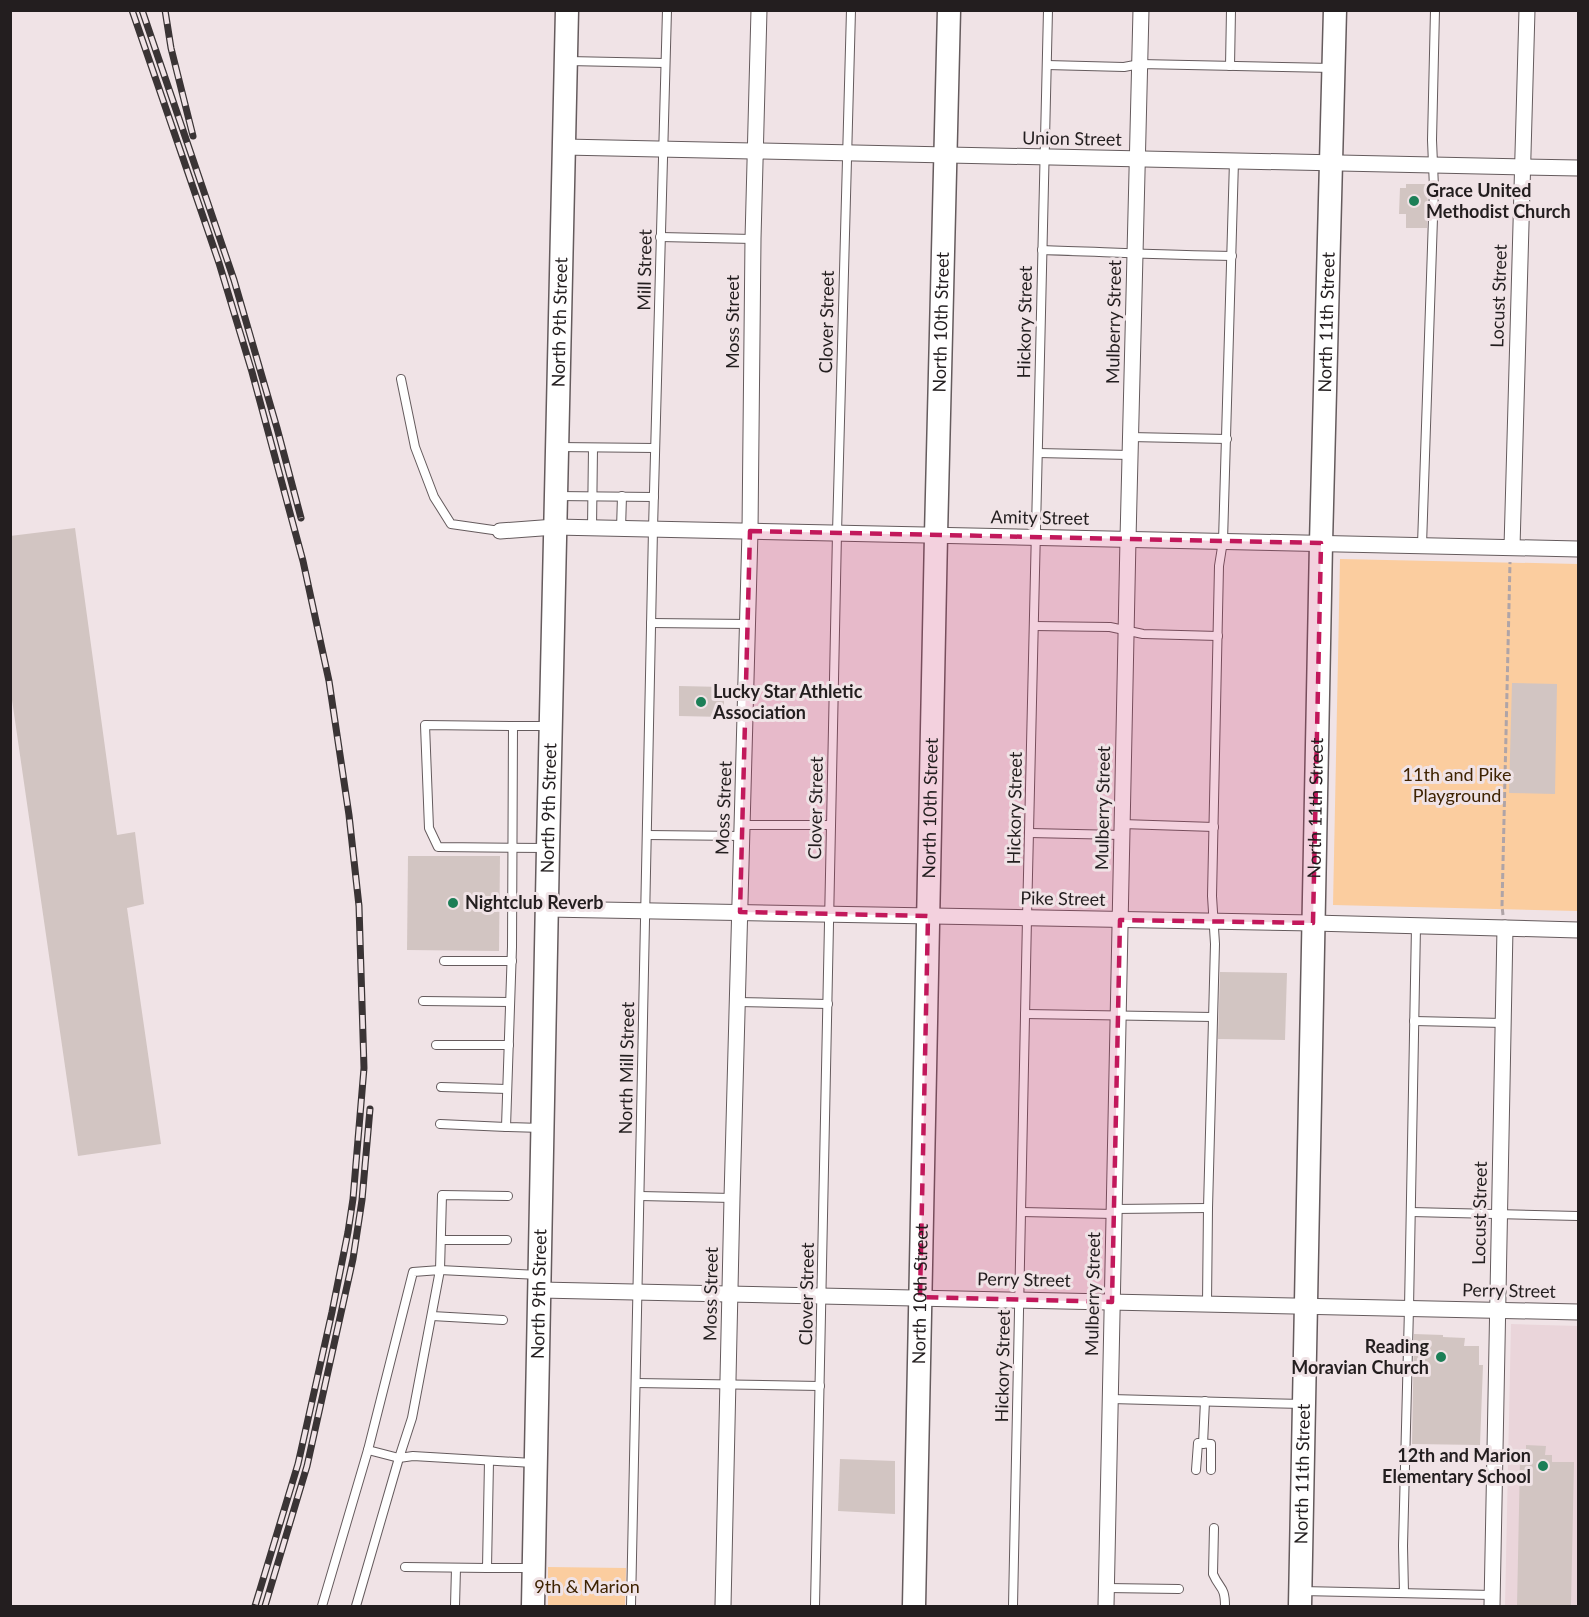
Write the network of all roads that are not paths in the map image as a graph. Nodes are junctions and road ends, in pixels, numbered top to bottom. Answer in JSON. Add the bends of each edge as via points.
{"nodes":[{"id":1,"x":567,"y":10,"type":"edge"},
{"id":2,"x":667,"y":10,"type":"edge"},
{"id":3,"x":759,"y":10,"type":"edge"},
{"id":4,"x":851,"y":10,"type":"edge"},
{"id":5,"x":949,"y":10,"type":"edge"},
{"id":6,"x":1048,"y":10,"type":"edge"},
{"id":7,"x":1141,"y":10,"type":"edge"},
{"id":8,"x":1231,"y":10,"type":"edge"},
{"id":9,"x":1335,"y":10,"type":"edge"},
{"id":10,"x":1435,"y":10,"type":"edge"},
{"id":11,"x":1527,"y":10,"type":"edge"},
{"id":12,"x":566,"y":61,"type":"junction"},
{"id":13,"x":665,"y":63,"type":"junction"},
{"id":14,"x":1140,"y":64,"type":"junction"},
{"id":15,"x":1047,"y":66,"type":"junction"},
{"id":16,"x":1230,"y":66,"type":"junction"},
{"id":17,"x":1333,"y":68,"type":"junction"},
{"id":18,"x":564,"y":147,"type":"junction"},
{"id":19,"x":663,"y":150,"type":"junction"},
{"id":20,"x":755,"y":152,"type":"junction"},
{"id":21,"x":847,"y":153,"type":"junction"},
{"id":22,"x":945,"y":155,"type":"junction"},
{"id":23,"x":1044,"y":158,"type":"junction"},
{"id":24,"x":1137,"y":159,"type":"junction"},
{"id":25,"x":1234,"y":161,"type":"junction"},
{"id":26,"x":1331,"y":163,"type":"junction"},
{"id":27,"x":1433,"y":165,"type":"junction"},
{"id":28,"x":1522,"y":167,"type":"junction"},
{"id":29,"x":1578,"y":168,"type":"edge"},
{"id":30,"x":660,"y":237,"type":"junction"},
{"id":31,"x":753,"y":239,"type":"junction"},
{"id":32,"x":1042,"y":250,"type":"junction"},
{"id":33,"x":1135,"y":254,"type":"junction"},
{"id":34,"x":1232,"y":256,"type":"junction"},
{"id":35,"x":401,"y":379,"type":"dead end"},
{"id":36,"x":1130,"y":437,"type":"junction"},
{"id":37,"x":1227,"y":439,"type":"junction"},
{"id":38,"x":557,"y":447,"type":"junction"},
{"id":39,"x":593,"y":448,"type":"junction"},
{"id":40,"x":655,"y":448,"type":"junction"},
{"id":41,"x":1038,"y":453,"type":"junction"},
{"id":42,"x":1130,"y":455,"type":"junction"},
{"id":43,"x":556,"y":496,"type":"junction"},
{"id":44,"x":592,"y":496,"type":"junction"},
{"id":45,"x":622,"y":496,"type":"junction"},
{"id":46,"x":654,"y":496,"type":"junction"},
{"id":47,"x":555,"y":527,"type":"junction"},
{"id":48,"x":592,"y":528,"type":"junction"},
{"id":49,"x":621,"y":529,"type":"junction"},
{"id":50,"x":653,"y":529,"type":"junction"},
{"id":51,"x":500,"y":531,"type":"joint"},
{"id":52,"x":750,"y":531,"type":"junction"},
{"id":53,"x":837,"y":533,"type":"junction"},
{"id":54,"x":936,"y":535,"type":"junction"},
{"id":55,"x":1036,"y":537,"type":"junction"},
{"id":56,"x":1128,"y":539,"type":"junction"},
{"id":57,"x":1223,"y":541,"type":"junction"},
{"id":58,"x":1321,"y":543,"type":"junction"},
{"id":59,"x":1422,"y":545,"type":"junction"},
{"id":60,"x":1512,"y":547,"type":"junction"},
{"id":61,"x":1578,"y":549,"type":"edge"},
{"id":62,"x":651,"y":623,"type":"junction"},
{"id":63,"x":748,"y":624,"type":"junction"},
{"id":64,"x":1034,"y":626,"type":"junction"},
{"id":65,"x":1126,"y":631,"type":"junction"},
{"id":66,"x":1218,"y":636,"type":"junction"},
{"id":67,"x":513,"y":726,"type":"junction"},
{"id":68,"x":551,"y":726,"type":"junction"},
{"id":69,"x":831,"y":825,"type":"junction"},
{"id":70,"x":1214,"y":827,"type":"junction"},
{"id":71,"x":1122,"y":829,"type":"junction"},
{"id":72,"x":743,"y":831,"type":"junction"},
{"id":73,"x":1030,"y":833,"type":"junction"},
{"id":74,"x":647,"y":835,"type":"junction"},
{"id":75,"x":513,"y":848,"type":"junction"},
{"id":76,"x":548,"y":848,"type":"junction"},
{"id":77,"x":547,"y":909,"type":"junction"},
{"id":78,"x":645,"y":911,"type":"junction"},
{"id":79,"x":740,"y":912,"type":"junction"},
{"id":80,"x":829,"y":914,"type":"junction"},
{"id":81,"x":928,"y":916,"type":"junction"},
{"id":82,"x":1027,"y":918,"type":"junction"},
{"id":83,"x":1120,"y":920,"type":"junction"},
{"id":84,"x":1214,"y":922,"type":"junction"},
{"id":85,"x":1313,"y":923,"type":"junction"},
{"id":86,"x":1416,"y":926,"type":"junction"},
{"id":87,"x":1506,"y":928,"type":"junction"},
{"id":88,"x":1578,"y":930,"type":"edge"},
{"id":89,"x":444,"y":961,"type":"dead end"},
{"id":90,"x":512,"y":961,"type":"junction"},
{"id":91,"x":423,"y":1001,"type":"dead end"},
{"id":92,"x":510,"y":1002,"type":"junction"},
{"id":93,"x":738,"y":1002,"type":"junction"},
{"id":94,"x":828,"y":1004,"type":"junction"},
{"id":95,"x":1025,"y":1014,"type":"junction"},
{"id":96,"x":1118,"y":1015,"type":"junction"},
{"id":97,"x":1214,"y":1017,"type":"junction"},
{"id":98,"x":1414,"y":1021,"type":"junction"},
{"id":99,"x":1503,"y":1023,"type":"junction"},
{"id":100,"x":436,"y":1045,"type":"dead end"},
{"id":101,"x":509,"y":1045,"type":"junction"},
{"id":102,"x":441,"y":1087,"type":"dead end"},
{"id":103,"x":507,"y":1089,"type":"junction"},
{"id":104,"x":440,"y":1124,"type":"dead end"},
{"id":105,"x":506,"y":1127,"type":"junction"},
{"id":106,"x":543,"y":1128,"type":"junction"},
{"id":107,"x":508,"y":1196,"type":"dead end"},
{"id":108,"x":640,"y":1196,"type":"junction"},
{"id":109,"x":732,"y":1198,"type":"junction"},
{"id":110,"x":1208,"y":1208,"type":"junction"},
{"id":111,"x":1022,"y":1212,"type":"junction"},
{"id":112,"x":1114,"y":1212,"type":"junction"},
{"id":113,"x":1411,"y":1212,"type":"junction"},
{"id":114,"x":1499,"y":1214,"type":"junction"},
{"id":115,"x":1578,"y":1216,"type":"edge"},
{"id":116,"x":441,"y":1240,"type":"junction"},
{"id":117,"x":507,"y":1240,"type":"dead end"},
{"id":118,"x":440,"y":1270,"type":"junction"},
{"id":119,"x":540,"y":1282,"type":"junction"},
{"id":120,"x":638,"y":1292,"type":"junction"},
{"id":121,"x":730,"y":1293,"type":"junction"},
{"id":122,"x":822,"y":1295,"type":"junction"},
{"id":123,"x":920,"y":1297,"type":"junction"},
{"id":124,"x":1019,"y":1300,"type":"junction"},
{"id":125,"x":1112,"y":1302,"type":"junction"},
{"id":126,"x":1207,"y":1303,"type":"junction"},
{"id":127,"x":1306,"y":1305,"type":"junction"},
{"id":128,"x":1409,"y":1308,"type":"junction"},
{"id":129,"x":1497,"y":1311,"type":"junction"},
{"id":130,"x":1578,"y":1312,"type":"edge"},
{"id":131,"x":432,"y":1316,"type":"junction"},
{"id":132,"x":503,"y":1320,"type":"dead end"},
{"id":133,"x":636,"y":1383,"type":"junction"},
{"id":134,"x":728,"y":1384,"type":"junction"},
{"id":135,"x":820,"y":1386,"type":"junction"},
{"id":136,"x":1111,"y":1400,"type":"junction"},
{"id":137,"x":1205,"y":1401,"type":"junction"},
{"id":138,"x":1304,"y":1404,"type":"junction"},
{"id":139,"x":1203,"y":1444,"type":"junction"},
{"id":140,"x":368,"y":1450,"type":"junction"},
{"id":141,"x":399,"y":1458,"type":"junction"},
{"id":142,"x":489,"y":1461,"type":"junction"},
{"id":143,"x":536,"y":1463,"type":"junction"},
{"id":144,"x":1196,"y":1470,"type":"dead end"},
{"id":145,"x":1210,"y":1470,"type":"dead end"},
{"id":146,"x":1214,"y":1528,"type":"dead end"},
{"id":147,"x":405,"y":1568,"type":"dead end"},
{"id":148,"x":456,"y":1568,"type":"junction"},
{"id":149,"x":487,"y":1568,"type":"junction"},
{"id":150,"x":534,"y":1568,"type":"junction"},
{"id":151,"x":1107,"y":1588,"type":"junction"},
{"id":152,"x":1179,"y":1588,"type":"dead end"},
{"id":153,"x":1404,"y":1593,"type":"junction"},
{"id":154,"x":1300,"y":1599,"type":"edge"},
{"id":155,"x":1492,"y":1601,"type":"edge"},
{"id":156,"x":322,"y":1606,"type":"edge"},
{"id":157,"x":356,"y":1606,"type":"edge"},
{"id":158,"x":455,"y":1606,"type":"edge"},
{"id":159,"x":533,"y":1606,"type":"edge"},
{"id":160,"x":631,"y":1606,"type":"edge"},
{"id":161,"x":723,"y":1606,"type":"edge"},
{"id":162,"x":815,"y":1606,"type":"edge"},
{"id":163,"x":914,"y":1606,"type":"edge"},
{"id":164,"x":1013,"y":1606,"type":"edge"},
{"id":165,"x":1106,"y":1606,"type":"edge"},
{"id":166,"x":1225,"y":1606,"type":"edge"}],
"edges":[{"from":1,"to":12,"type":"street","name":"North 9th Street"},
{"from":2,"to":13,"type":"lane","name":"Mill Street"},
{"from":3,"to":20,"type":"street","name":"Moss Street"},
{"from":4,"to":21,"type":"lane","name":"Clover Street"},
{"from":5,"to":22,"type":"street","name":"North 10th Street"},
{"from":6,"to":15,"type":"lane","name":"Hickory Street"},
{"from":7,"to":14,"type":"street","name":"Mulberry Street"},
{"from":8,"to":16,"type":"lane"},
{"from":9,"to":17,"type":"street","name":"North 11th Street"},
{"from":10,"to":27,"type":"lane"},
{"from":11,"to":28,"type":"street","name":"Locust Street"},
{"from":12,"to":13,"type":"lane"},
{"from":12,"to":18,"type":"street","name":"North 9th Street"},
{"from":13,"to":19,"type":"lane","name":"Mill Street"},
{"from":14,"to":15,"type":"lane"},
{"from":14,"to":16,"type":"lane"},
{"from":14,"to":24,"type":"street","name":"Mulberry Street"},
{"from":15,"to":23,"type":"lane","name":"Hickory Street"},
{"from":16,"to":17,"type":"lane"},
{"from":17,"to":26,"type":"street","name":"North 11th Street"},
{"from":18,"to":19,"type":"street","name":"Union Street"},
{"from":18,"to":38,"type":"street","name":"North 9th Street"},
{"from":19,"to":20,"type":"street","name":"Union Street"},
{"from":19,"to":30,"type":"lane","name":"Mill Street"},
{"from":20,"to":21,"type":"street","name":"Union Street"},
{"from":20,"to":31,"type":"street","name":"Moss Street"},
{"from":21,"to":22,"type":"street","name":"Union Street"},
{"from":21,"to":53,"type":"lane","name":"Clover Street"},
{"from":22,"to":23,"type":"street","name":"Union Street"},
{"from":22,"to":54,"type":"street","name":"North 10th Street"},
{"from":23,"to":24,"type":"street","name":"Union Street"},
{"from":23,"to":32,"type":"lane","name":"Hickory Street"},
{"from":24,"to":25,"type":"street","name":"Union Street"},
{"from":24,"to":33,"type":"street","name":"Mulberry Street"},
{"from":25,"to":26,"type":"street","name":"Union Street"},
{"from":25,"to":34,"type":"lane"},
{"from":26,"to":27,"type":"street","name":"Union Street"},
{"from":26,"to":58,"type":"street","name":"North 11th Street"},
{"from":27,"to":28,"type":"street","name":"Union Street"},
{"from":27,"to":59,"type":"lane"},
{"from":28,"to":29,"type":"street","name":"Union Street"},
{"from":28,"to":60,"type":"street","name":"Locust Street"},
{"from":30,"to":31,"type":"lane"},
{"from":30,"to":40,"type":"lane","name":"Mill Street"},
{"from":31,"to":52,"type":"street","name":"Moss Street"},
{"from":32,"to":33,"type":"lane"},
{"from":32,"to":41,"type":"lane","name":"Hickory Street"},
{"from":33,"to":34,"type":"lane"},
{"from":33,"to":36,"type":"street","name":"Mulberry Street"},
{"from":34,"to":37,"type":"lane"},
{"from":35,"to":51,"type":"lane","via":[[415,447],[434,497],[451,524]]},
{"from":36,"to":37,"type":"lane"},
{"from":36,"to":42,"type":"street","name":"Mulberry Street"},
{"from":37,"to":57,"type":"lane"},
{"from":38,"to":39,"type":"lane"},
{"from":38,"to":43,"type":"street","name":"North 9th Street"},
{"from":39,"to":40,"type":"lane"},
{"from":39,"to":44,"type":"lane"},
{"from":40,"to":46,"type":"lane","name":"Mill Street"},
{"from":41,"to":42,"type":"lane"},
{"from":41,"to":55,"type":"lane","name":"Hickory Street"},
{"from":42,"to":56,"type":"street","name":"Mulberry Street"},
{"from":43,"to":44,"type":"lane"},
{"from":43,"to":47,"type":"street","name":"North 9th Street"},
{"from":44,"to":45,"type":"lane"},
{"from":44,"to":48,"type":"lane"},
{"from":45,"to":46,"type":"lane"},
{"from":45,"to":49,"type":"lane"},
{"from":46,"to":50,"type":"lane","name":"Mill Street"},
{"from":47,"to":48,"type":"street","name":"Amity Street"},
{"from":47,"to":51,"type":"street","name":"Amity Street"},
{"from":47,"to":68,"type":"street","name":"North 9th Street"},
{"from":48,"to":49,"type":"street","name":"Amity Street"},
{"from":49,"to":50,"type":"street","name":"Amity Street"},
{"from":50,"to":52,"type":"street","name":"Amity Street"},
{"from":50,"to":62,"type":"lane","name":"North Mill Street"},
{"from":52,"to":53,"type":"street","name":"Amity Street"},
{"from":52,"to":63,"type":"street","name":"Moss Street"},
{"from":53,"to":54,"type":"street","name":"Amity Street"},
{"from":53,"to":69,"type":"lane","name":"Clover Street"},
{"from":54,"to":55,"type":"street","name":"Amity Street"},
{"from":54,"to":81,"type":"street","name":"North 10th Street"},
{"from":55,"to":56,"type":"street","name":"Amity Street"},
{"from":55,"to":64,"type":"lane","name":"Hickory Street"},
{"from":56,"to":57,"type":"street","name":"Amity Street"},
{"from":56,"to":65,"type":"street","name":"Mulberry Street"},
{"from":57,"to":58,"type":"street","name":"Amity Street"},
{"from":57,"to":66,"type":"lane"},
{"from":58,"to":59,"type":"street","name":"Amity Street"},
{"from":58,"to":85,"type":"street","name":"North 11th Street"},
{"from":59,"to":60,"type":"street","name":"Amity Street"},
{"from":60,"to":61,"type":"street","name":"Amity Street"},
{"from":62,"to":63,"type":"lane"},
{"from":62,"to":74,"type":"lane","name":"North Mill Street"},
{"from":63,"to":72,"type":"street","name":"Moss Street"},
{"from":64,"to":65,"type":"lane","via":[[1110,627]]},
{"from":64,"to":73,"type":"lane","name":"Hickory Street"},
{"from":65,"to":66,"type":"lane"},
{"from":65,"to":71,"type":"street","name":"Mulberry Street"},
{"from":66,"to":70,"type":"lane"},
{"from":67,"to":68,"type":"lane"},
{"from":67,"to":75,"type":"lane"},
{"from":67,"to":75,"type":"lane","via":[[425,725],[429,828],[438,847]]},
{"from":68,"to":76,"type":"street","name":"North 9th Street"},
{"from":69,"to":72,"type":"lane"},
{"from":69,"to":80,"type":"lane","name":"Clover Street"},
{"from":70,"to":71,"type":"lane"},
{"from":70,"to":84,"type":"lane"},
{"from":71,"to":73,"type":"lane"},
{"from":71,"to":83,"type":"street","name":"Mulberry Street"},
{"from":72,"to":74,"type":"lane"},
{"from":72,"to":79,"type":"street","name":"Moss Street"},
{"from":73,"to":82,"type":"lane","name":"Hickory Street"},
{"from":74,"to":78,"type":"lane","name":"North Mill Street"},
{"from":75,"to":76,"type":"lane"},
{"from":75,"to":90,"type":"lane"},
{"from":76,"to":77,"type":"street","name":"North 9th Street"},
{"from":77,"to":78,"type":"street","name":"Pike Street"},
{"from":77,"to":106,"type":"street","name":"North 9th Street"},
{"from":78,"to":79,"type":"street","name":"Pike Street"},
{"from":78,"to":108,"type":"lane","name":"North Mill Street"},
{"from":79,"to":80,"type":"street","name":"Pike Street"},
{"from":79,"to":93,"type":"street","name":"Moss Street"},
{"from":80,"to":81,"type":"street","name":"Pike Street"},
{"from":80,"to":94,"type":"lane","name":"Clover Street"},
{"from":81,"to":82,"type":"street","name":"Pike Street"},
{"from":81,"to":123,"type":"street","name":"North 10th Street"},
{"from":82,"to":83,"type":"street","name":"Pike Street"},
{"from":82,"to":95,"type":"lane","name":"Hickory Street"},
{"from":83,"to":84,"type":"street","name":"Pike Street"},
{"from":83,"to":96,"type":"street","name":"Mulberry Street"},
{"from":84,"to":85,"type":"street","name":"Pike Street"},
{"from":84,"to":97,"type":"lane"},
{"from":85,"to":86,"type":"street","name":"Pike Street"},
{"from":85,"to":127,"type":"street","name":"North 11th Street"},
{"from":86,"to":87,"type":"street","name":"Pike Street"},
{"from":86,"to":98,"type":"lane"},
{"from":87,"to":88,"type":"street","name":"Pike Street"},
{"from":87,"to":99,"type":"street","name":"Locust Street"},
{"from":89,"to":90,"type":"lane"},
{"from":90,"to":92,"type":"lane"},
{"from":91,"to":92,"type":"lane"},
{"from":92,"to":101,"type":"lane"},
{"from":93,"to":94,"type":"lane"},
{"from":93,"to":109,"type":"street","name":"Moss Street"},
{"from":94,"to":122,"type":"lane","name":"Clover Street"},
{"from":95,"to":96,"type":"lane"},
{"from":95,"to":111,"type":"lane","name":"Hickory Street"},
{"from":96,"to":97,"type":"lane"},
{"from":96,"to":112,"type":"street","name":"Mulberry Street"},
{"from":97,"to":110,"type":"lane"},
{"from":98,"to":99,"type":"lane"},
{"from":98,"to":113,"type":"lane"},
{"from":99,"to":114,"type":"street","name":"Locust Street"},
{"from":100,"to":101,"type":"lane"},
{"from":101,"to":103,"type":"lane"},
{"from":102,"to":103,"type":"lane"},
{"from":103,"to":105,"type":"lane"},
{"from":104,"to":105,"type":"lane"},
{"from":105,"to":106,"type":"lane"},
{"from":106,"to":119,"type":"street","name":"North 9th Street"},
{"from":107,"to":116,"type":"lane","via":[[442,1195]]},
{"from":108,"to":109,"type":"lane"},
{"from":108,"to":120,"type":"lane","name":"North Mill Street"},
{"from":109,"to":121,"type":"street","name":"Moss Street"},
{"from":110,"to":112,"type":"lane"},
{"from":110,"to":126,"type":"lane"},
{"from":111,"to":112,"type":"lane"},
{"from":111,"to":124,"type":"lane","name":"Hickory Street"},
{"from":112,"to":125,"type":"street","name":"Mulberry Street"},
{"from":113,"to":114,"type":"lane"},
{"from":113,"to":128,"type":"lane"},
{"from":114,"to":115,"type":"lane"},
{"from":114,"to":129,"type":"street","name":"Locust Street"},
{"from":116,"to":117,"type":"lane"},
{"from":116,"to":118,"type":"lane"},
{"from":118,"to":119,"type":"lane"},
{"from":118,"to":131,"type":"lane"},
{"from":118,"to":140,"type":"lane","via":[[413,1272]]},
{"from":119,"to":120,"type":"street","name":"Perry Street"},
{"from":119,"to":143,"type":"street","name":"North 9th Street"},
{"from":120,"to":121,"type":"street","name":"Perry Street"},
{"from":120,"to":133,"type":"lane","name":"North Mill Street"},
{"from":121,"to":122,"type":"street","name":"Perry Street"},
{"from":121,"to":134,"type":"street","name":"Moss Street"},
{"from":122,"to":123,"type":"street","name":"Perry Street"},
{"from":122,"to":135,"type":"lane","name":"Clover Street"},
{"from":123,"to":124,"type":"street","name":"Perry Street"},
{"from":123,"to":163,"type":"street","name":"North 10th Street"},
{"from":124,"to":125,"type":"street","name":"Perry Street"},
{"from":124,"to":164,"type":"lane","name":"Hickory Street"},
{"from":125,"to":126,"type":"street","name":"Perry Street"},
{"from":125,"to":136,"type":"street","name":"Mulberry Street"},
{"from":126,"to":127,"type":"street","name":"Perry Street"},
{"from":127,"to":128,"type":"street","name":"Perry Street"},
{"from":127,"to":138,"type":"street","name":"North 11th Street"},
{"from":128,"to":129,"type":"street","name":"Perry Street"},
{"from":128,"to":153,"type":"lane"},
{"from":129,"to":130,"type":"street","name":"Perry Street"},
{"from":129,"to":155,"type":"street","name":"Locust Street"},
{"from":131,"to":132,"type":"lane"},
{"from":131,"to":141,"type":"lane","via":[[412,1418]]},
{"from":133,"to":134,"type":"lane"},
{"from":133,"to":160,"type":"lane","name":"North Mill Street"},
{"from":134,"to":135,"type":"lane"},
{"from":134,"to":161,"type":"street","name":"Moss Street"},
{"from":135,"to":162,"type":"lane","name":"Clover Street"},
{"from":136,"to":137,"type":"lane"},
{"from":136,"to":151,"type":"street","name":"Mulberry Street"},
{"from":137,"to":138,"type":"lane"},
{"from":137,"to":139,"type":"lane"},
{"from":138,"to":154,"type":"street","name":"North 11th Street"},
{"from":139,"to":144,"type":"lane","via":[[1198,1443]]},
{"from":139,"to":145,"type":"lane","via":[[1212,1444]]},
{"from":140,"to":141,"type":"lane"},
{"from":140,"to":156,"type":"lane"},
{"from":141,"to":142,"type":"lane"},
{"from":141,"to":157,"type":"lane"},
{"from":142,"to":143,"type":"lane"},
{"from":142,"to":149,"type":"lane"},
{"from":143,"to":150,"type":"street","name":"North 9th Street"},
{"from":146,"to":166,"type":"lane","via":[[1213,1574],[1225,1595]]},
{"from":147,"to":148,"type":"lane"},
{"from":148,"to":149,"type":"lane"},
{"from":148,"to":158,"type":"lane"},
{"from":149,"to":150,"type":"lane"},
{"from":150,"to":159,"type":"street","name":"North 9th Street"},
{"from":151,"to":152,"type":"lane"},
{"from":151,"to":165,"type":"street","name":"Mulberry Street"},
{"from":153,"to":154,"type":"lane"},
{"from":153,"to":155,"type":"lane"}]}
